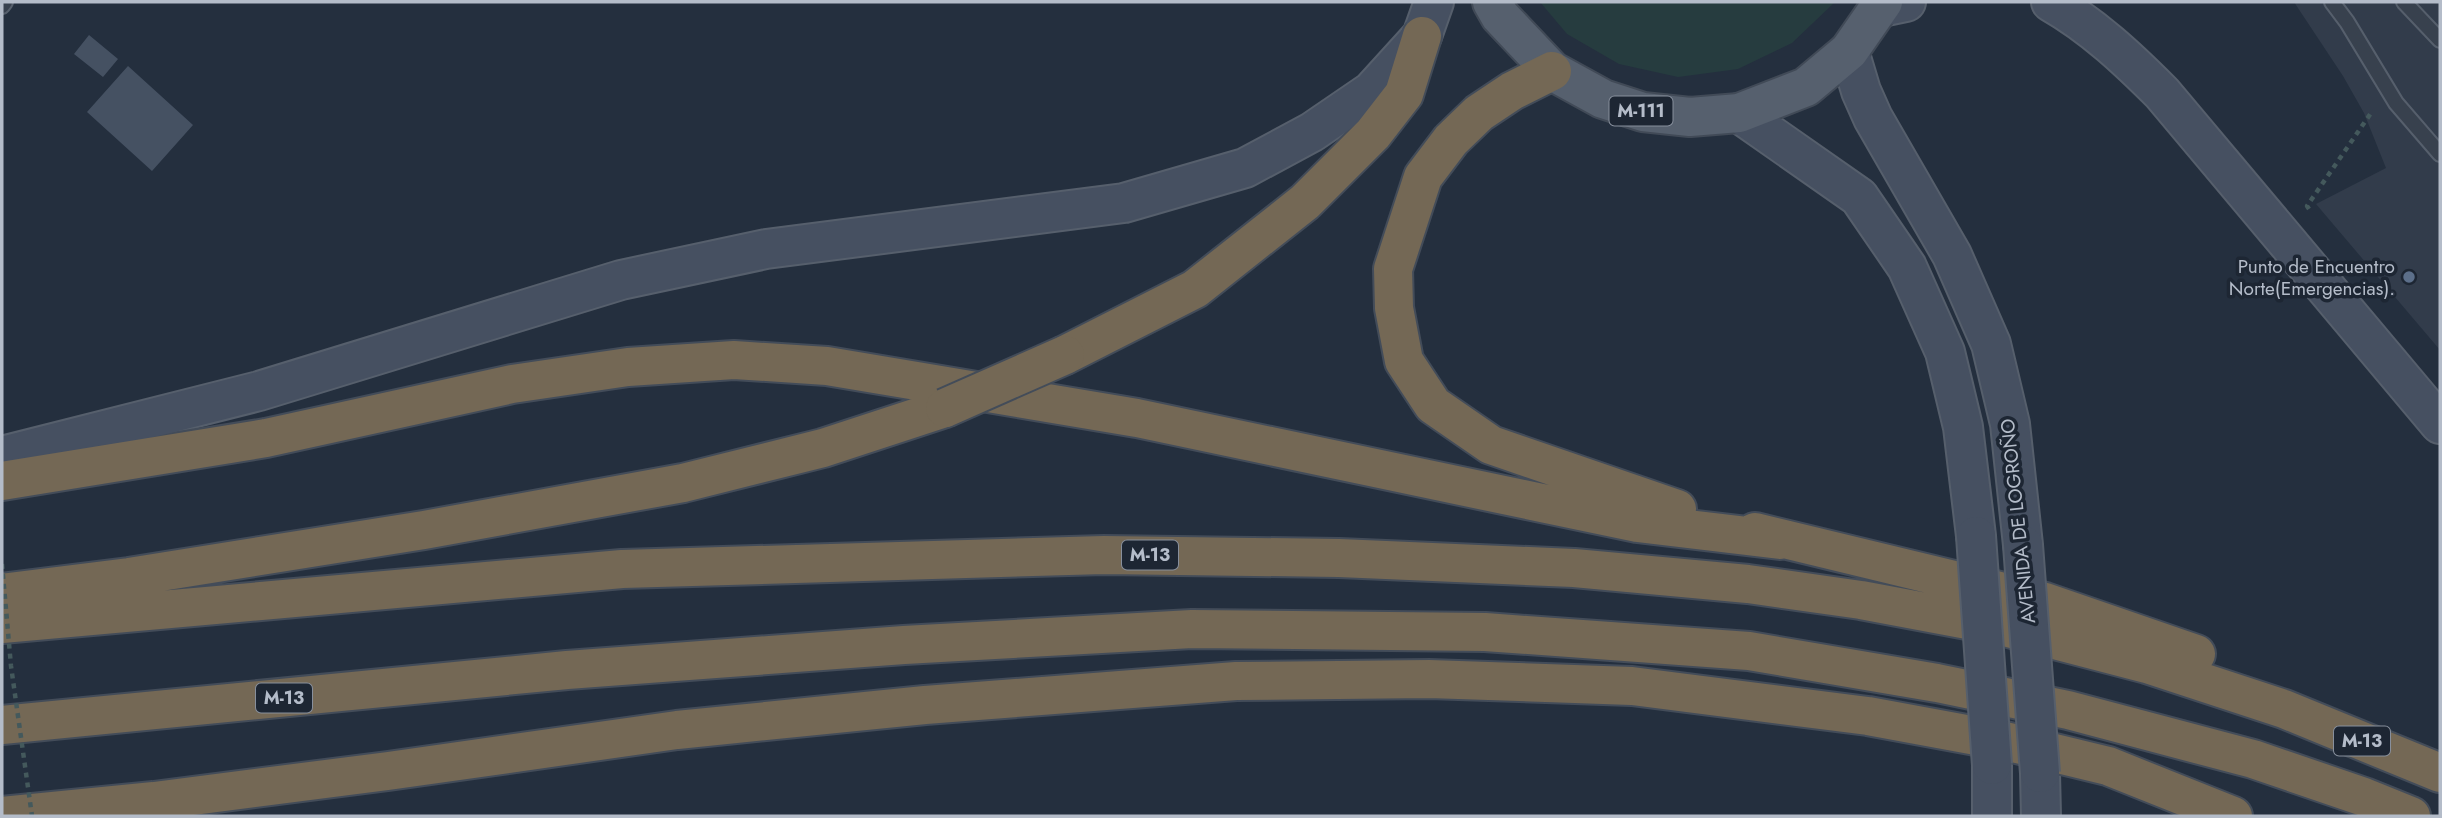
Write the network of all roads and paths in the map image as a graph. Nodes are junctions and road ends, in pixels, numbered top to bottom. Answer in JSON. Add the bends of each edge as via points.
{"nodes":[{"id":1,"x":5,"y":2,"type":"edge"},
{"id":2,"x":1492,"y":2,"type":"edge"},
{"id":3,"x":2050,"y":2,"type":"edge"},
{"id":4,"x":2332,"y":2,"type":"edge"},
{"id":5,"x":2403,"y":2,"type":"edge"},
{"id":6,"x":1890,"y":3,"type":"edge"},
{"id":7,"x":2,"y":6,"type":"edge"},
{"id":8,"x":1428,"y":19,"type":"edge"},
{"id":9,"x":2440,"y":40,"type":"edge"},
{"id":10,"x":1849,"y":51,"type":"junction"},
{"id":11,"x":1552,"y":71,"type":"junction"},
{"id":12,"x":2365,"y":103,"type":"dead end"},
{"id":13,"x":1739,"y":113,"type":"junction"},
{"id":14,"x":2440,"y":154,"type":"edge"},
{"id":15,"x":2315,"y":216,"type":"dead end"},
{"id":16,"x":2440,"y":424,"type":"edge"},
{"id":17,"x":2,"y":456,"type":"edge"},
{"id":18,"x":2,"y":481,"type":"edge"},
{"id":19,"x":1780,"y":540,"type":"junction"},
{"id":20,"x":2,"y":564,"type":"edge"},
{"id":21,"x":2,"y":593,"type":"edge"},
{"id":22,"x":2,"y":624,"type":"edge"},
{"id":23,"x":2284,"y":709,"type":"junction"},
{"id":24,"x":2,"y":725,"type":"edge"},
{"id":25,"x":2440,"y":773,"type":"edge"},
{"id":26,"x":2,"y":816,"type":"edge"},
{"id":27,"x":32,"y":816,"type":"edge"},
{"id":28,"x":1992,"y":816,"type":"edge"},
{"id":29,"x":2041,"y":816,"type":"edge"},
{"id":30,"x":2233,"y":816,"type":"edge"},
{"id":31,"x":2411,"y":816,"type":"edge"}],
"edges":[{"from":1,"to":7,"type":"lane"},
{"from":2,"to":11,"type":"main road","number":"M-111"},
{"from":3,"to":16,"type":"street","via":[[2123,54],[2162,93]]},
{"from":4,"to":14,"type":"lane","via":[[2396,103]]},
{"from":5,"to":9,"type":"lane"},
{"from":6,"to":10,"type":"main road","number":"M-111"},
{"from":8,"to":17,"type":"street","via":[[1372,91],[1312,132],[1245,168],[1124,203],[766,249],[621,280],[259,391]]},
{"from":8,"to":21,"type":"highway","bridge":true,"via":[[1404,94],[1373,134],[1305,202],[1195,289],[1065,355],[945,408],[823,447],[683,483],[424,530]]},
{"from":10,"to":13,"type":"main road","number":"M-111","via":[[1806,87]]},
{"from":10,"to":29,"type":"street","name":"AVENIDA DE LOGROÑO","bridge":true,"via":[[1873,118],[1952,255],[1991,344],[2010,424],[2023,545]]},
{"from":11,"to":13,"type":"main road","number":"M-111","via":[[1603,99],[1643,112],[1690,117]]},
{"from":11,"to":19,"type":"highway","via":[[1479,113],[1451,139],[1423,177],[1393,269],[1394,308],[1404,361],[1433,405],[1490,445],[1643,499]]},
{"from":12,"to":15,"type":"path","via":[[2371,113],[2307,206]]},
{"from":13,"to":28,"type":"street","bridge":true,"via":[[1859,197],[1907,267],[1945,352],[1963,427],[1976,536]]},
{"from":18,"to":19,"type":"highway","via":[[266,438],[512,384],[628,367],[734,360],[827,366],[1138,418],[1637,523]]},
{"from":19,"to":23,"type":"highway","via":[[2095,619],[2201,656]]},
{"from":20,"to":27,"type":"path","bridge":true},
{"from":22,"to":23,"type":"highway","number":"M-13","via":[[622,569],[1104,555],[1339,558],[1574,568],[1861,600],[2005,626],[2147,664]]},
{"from":23,"to":25,"type":"highway","number":"M-13"},
{"from":24,"to":31,"type":"highway","number":"M-13","via":[[567,670],[904,645],[1192,629],[1485,632],[1749,651],[1937,683],[2068,710],[2253,759]]},
{"from":26,"to":30,"type":"highway","via":[[361,775],[677,730],[925,705],[1236,681],[1429,679],[1632,686],[1868,716],[2108,766]]}]}
